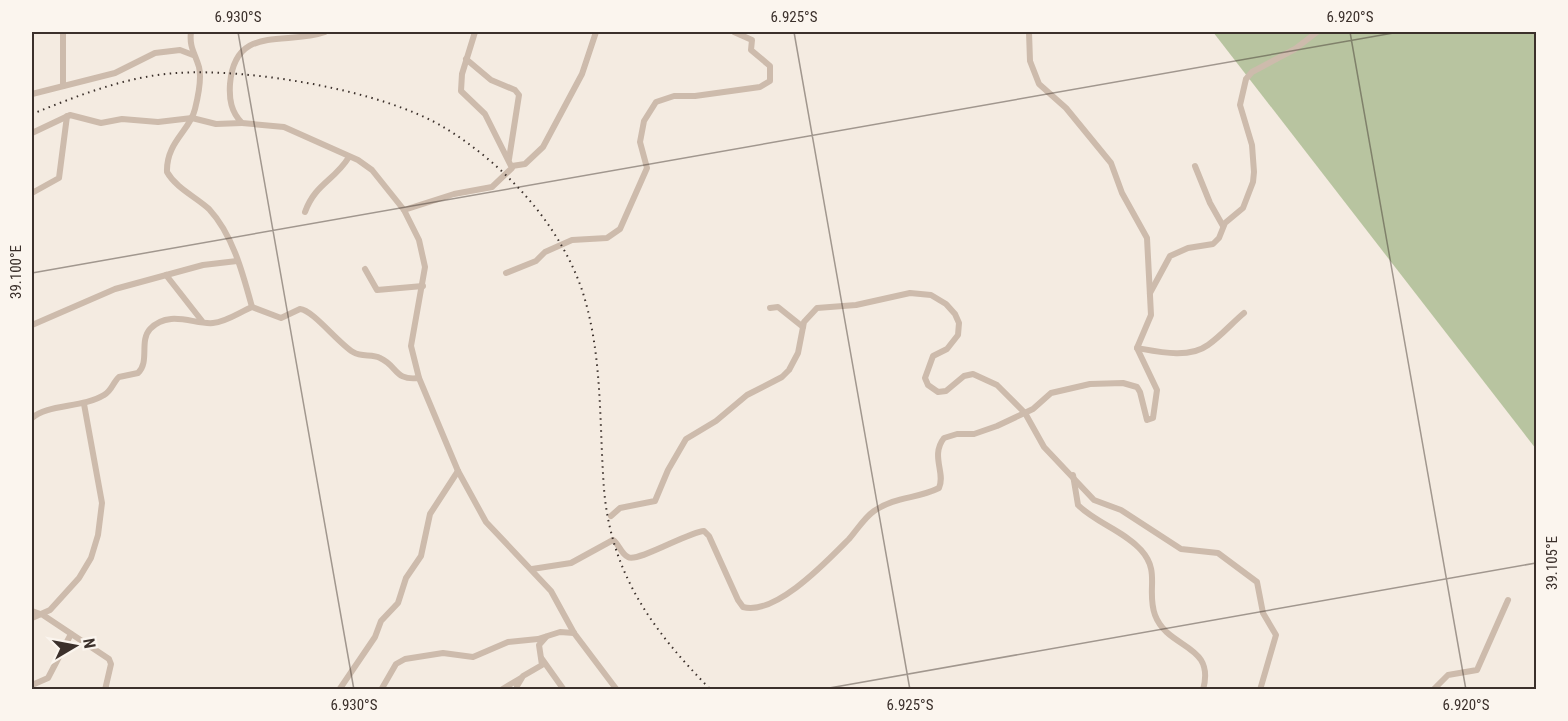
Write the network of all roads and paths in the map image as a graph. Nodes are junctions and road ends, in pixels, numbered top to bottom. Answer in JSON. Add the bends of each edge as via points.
{"nodes":[{"id":1,"x":63,"y":32,"type":"edge"},
{"id":2,"x":191,"y":32,"type":"edge"},
{"id":3,"x":325,"y":32,"type":"edge"},
{"id":4,"x":476,"y":32,"type":"edge"},
{"id":5,"x":596,"y":32,"type":"edge"},
{"id":6,"x":734,"y":32,"type":"edge"},
{"id":7,"x":1029,"y":32,"type":"edge"},
{"id":8,"x":1317,"y":32,"type":"edge"},
{"id":9,"x":193,"y":55,"type":"junction"},
{"id":10,"x":466,"y":59,"type":"junction"},
{"id":11,"x":63,"y":86,"type":"junction"},
{"id":12,"x":32,"y":94,"type":"edge"},
{"id":13,"x":67,"y":116,"type":"junction"},
{"id":14,"x":192,"y":118,"type":"junction"},
{"id":15,"x":242,"y":123,"type":"junction"},
{"id":16,"x":32,"y":133,"type":"edge"},
{"id":17,"x":349,"y":157,"type":"junction"},
{"id":18,"x":510,"y":163,"type":"junction"},
{"id":19,"x":1195,"y":166,"type":"dead end"},
{"id":20,"x":32,"y":193,"type":"edge"},
{"id":21,"x":404,"y":210,"type":"junction"},
{"id":22,"x":305,"y":212,"type":"dead end"},
{"id":23,"x":1223,"y":226,"type":"junction"},
{"id":24,"x":237,"y":261,"type":"junction"},
{"id":25,"x":365,"y":268,"type":"dead end"},
{"id":26,"x":506,"y":273,"type":"dead end"},
{"id":27,"x":166,"y":275,"type":"junction"},
{"id":28,"x":423,"y":286,"type":"junction"},
{"id":29,"x":1149,"y":296,"type":"junction"},
{"id":30,"x":252,"y":307,"type":"junction"},
{"id":31,"x":770,"y":308,"type":"dead end"},
{"id":32,"x":1244,"y":313,"type":"dead end"},
{"id":33,"x":202,"y":321,"type":"junction"},
{"id":34,"x":32,"y":325,"type":"edge"},
{"id":35,"x":803,"y":327,"type":"junction"},
{"id":36,"x":1137,"y":348,"type":"junction"},
{"id":37,"x":419,"y":378,"type":"junction"},
{"id":38,"x":84,"y":404,"type":"junction"},
{"id":39,"x":1024,"y":413,"type":"junction"},
{"id":40,"x":32,"y":418,"type":"edge"},
{"id":41,"x":458,"y":471,"type":"junction"},
{"id":42,"x":1073,"y":475,"type":"junction"},
{"id":43,"x":611,"y":516,"type":"dead end"},
{"id":44,"x":532,"y":569,"type":"junction"},
{"id":45,"x":1508,"y":600,"type":"dead end"},
{"id":46,"x":32,"y":611,"type":"edge"},
{"id":47,"x":43,"y":615,"type":"junction"},
{"id":48,"x":32,"y":618,"type":"edge"},
{"id":49,"x":574,"y":633,"type":"junction"},
{"id":50,"x":71,"y":634,"type":"junction"},
{"id":51,"x":546,"y":637,"type":"junction"},
{"id":52,"x":542,"y":659,"type":"junction"},
{"id":53,"x":521,"y":678,"type":"junction"},
{"id":54,"x":32,"y":685,"type":"edge"},
{"id":55,"x":517,"y":686,"type":"dead end"},
{"id":56,"x":342,"y":688,"type":"edge"},
{"id":57,"x":105,"y":690,"type":"edge"},
{"id":58,"x":381,"y":690,"type":"edge"},
{"id":59,"x":501,"y":690,"type":"edge"},
{"id":60,"x":564,"y":690,"type":"edge"},
{"id":61,"x":617,"y":690,"type":"edge"},
{"id":62,"x":1203,"y":690,"type":"edge"},
{"id":63,"x":1260,"y":690,"type":"edge"},
{"id":64,"x":1432,"y":690,"type":"edge"}],
"edges":[{"from":1,"to":11,"type":"street"},
{"from":2,"to":9,"type":"street"},
{"from":3,"to":15,"type":"street","via":[[268,38],[248,46],[231,72],[232,106]]},
{"from":4,"to":10,"type":"street"},
{"from":5,"to":18,"type":"street","via":[[582,74],[543,147],[523,166]]},
{"from":6,"to":26,"type":"street","via":[[751,39],[751,50],[770,66],[770,81],[753,88],[677,95],[656,102],[644,121],[640,146],[646,168],[620,229],[607,238],[572,240]]},
{"from":7,"to":29,"type":"street","via":[[1030,61],[1038,84],[1066,108],[1112,163],[1128,204],[1143,228],[1148,247]]},
{"from":8,"to":23,"type":"street","via":[[1246,79],[1240,105],[1252,145],[1253,182],[1242,210]]},
{"from":9,"to":11,"type":"street","via":[[180,50],[154,53],[115,73]]},
{"from":9,"to":14,"type":"street","via":[[199,72]]},
{"from":10,"to":18,"type":"street","via":[[461,91],[485,114]]},
{"from":10,"to":18,"type":"street","via":[[491,80],[519,95]]},
{"from":11,"to":12,"type":"street"},
{"from":13,"to":14,"type":"street","via":[[101,123]]},
{"from":13,"to":16,"type":"street"},
{"from":13,"to":20,"type":"street","via":[[59,178]]},
{"from":14,"to":15,"type":"street","via":[[216,124]]},
{"from":14,"to":24,"type":"street","via":[[172,148],[167,172],[211,211]]},
{"from":15,"to":17,"type":"street","via":[[284,127]]},
{"from":17,"to":21,"type":"street","via":[[372,170]]},
{"from":17,"to":22,"type":"street","via":[[338,173],[314,192]]},
{"from":18,"to":21,"type":"street","via":[[507,176],[492,187]]},
{"from":19,"to":23,"type":"street"},
{"from":21,"to":28,"type":"street","via":[[422,252]]},
{"from":23,"to":29,"type":"street","via":[[1213,244],[1170,256]]},
{"from":24,"to":27,"type":"street"},
{"from":24,"to":30,"type":"street"},
{"from":25,"to":28,"type":"street","via":[[377,290]]},
{"from":27,"to":33,"type":"street"},
{"from":27,"to":34,"type":"street","via":[[115,290]]},
{"from":28,"to":37,"type":"street","via":[[411,335]]},
{"from":29,"to":36,"type":"street","via":[[1150,320]]},
{"from":30,"to":33,"type":"street","via":[[221,321]]},
{"from":30,"to":37,"type":"street","via":[[280,318],[300,309],[309,311],[331,336],[354,353],[379,357],[400,376]]},
{"from":31,"to":35,"type":"street","via":[[778,308]]},
{"from":32,"to":36,"type":"street","via":[[1207,346],[1195,351]]},
{"from":33,"to":38,"type":"street","via":[[177,319],[151,328],[146,336],[141,370],[120,377],[106,395]]},
{"from":35,"to":39,"type":"street","via":[[813,311],[823,307],[856,305],[910,293],[931,295],[946,304],[959,323],[958,335],[947,349],[933,356],[925,378],[928,386],[938,392],[946,391],[964,376],[973,374],[997,385]]},
{"from":35,"to":43,"type":"street","via":[[796,358],[782,377],[747,395],[686,439],[655,501],[620,508]]},
{"from":36,"to":39,"type":"street","via":[[1157,390],[1153,418],[1147,420],[1138,390],[1123,383],[1059,390]]},
{"from":37,"to":41,"type":"street"},
{"from":38,"to":40,"type":"street","via":[[42,411]]},
{"from":38,"to":47,"type":"street","via":[[102,503],[98,535],[79,578]]},
{"from":39,"to":42,"type":"street","via":[[1044,447]]},
{"from":39,"to":44,"type":"street","via":[[974,434],[944,438],[938,454],[939,489],[895,499],[871,513],[820,566],[793,590],[770,603],[743,607],[704,531],[635,558],[627,557],[613,540],[571,563]]},
{"from":41,"to":44,"type":"street","via":[[486,522]]},
{"from":41,"to":56,"type":"street","via":[[430,514],[422,556],[406,579],[398,603],[381,621]]},
{"from":42,"to":62,"type":"street","via":[[1078,505],[1140,548],[1152,564],[1151,596],[1156,616],[1166,633],[1202,659],[1206,672]]},
{"from":42,"to":63,"type":"street","via":[[1094,500],[1121,510],[1181,549],[1218,553],[1257,582],[1263,613],[1276,635]]},
{"from":44,"to":49,"type":"street","via":[[551,591]]},
{"from":45,"to":64,"type":"street","via":[[1477,670],[1448,675]]},
{"from":46,"to":47,"type":"street"},
{"from":47,"to":48,"type":"street"},
{"from":47,"to":50,"type":"street"},
{"from":49,"to":51,"type":"street"},
{"from":49,"to":61,"type":"street"},
{"from":50,"to":54,"type":"street","via":[[48,678]]},
{"from":50,"to":57,"type":"street","via":[[109,659]]},
{"from":51,"to":52,"type":"street","via":[[539,645]]},
{"from":51,"to":58,"type":"street","via":[[508,642],[473,657],[443,653],[405,659],[396,664]]},
{"from":52,"to":53,"type":"street","via":[[540,668]]},
{"from":52,"to":60,"type":"street"},
{"from":53,"to":55,"type":"street"},
{"from":53,"to":59,"type":"street"}]}
